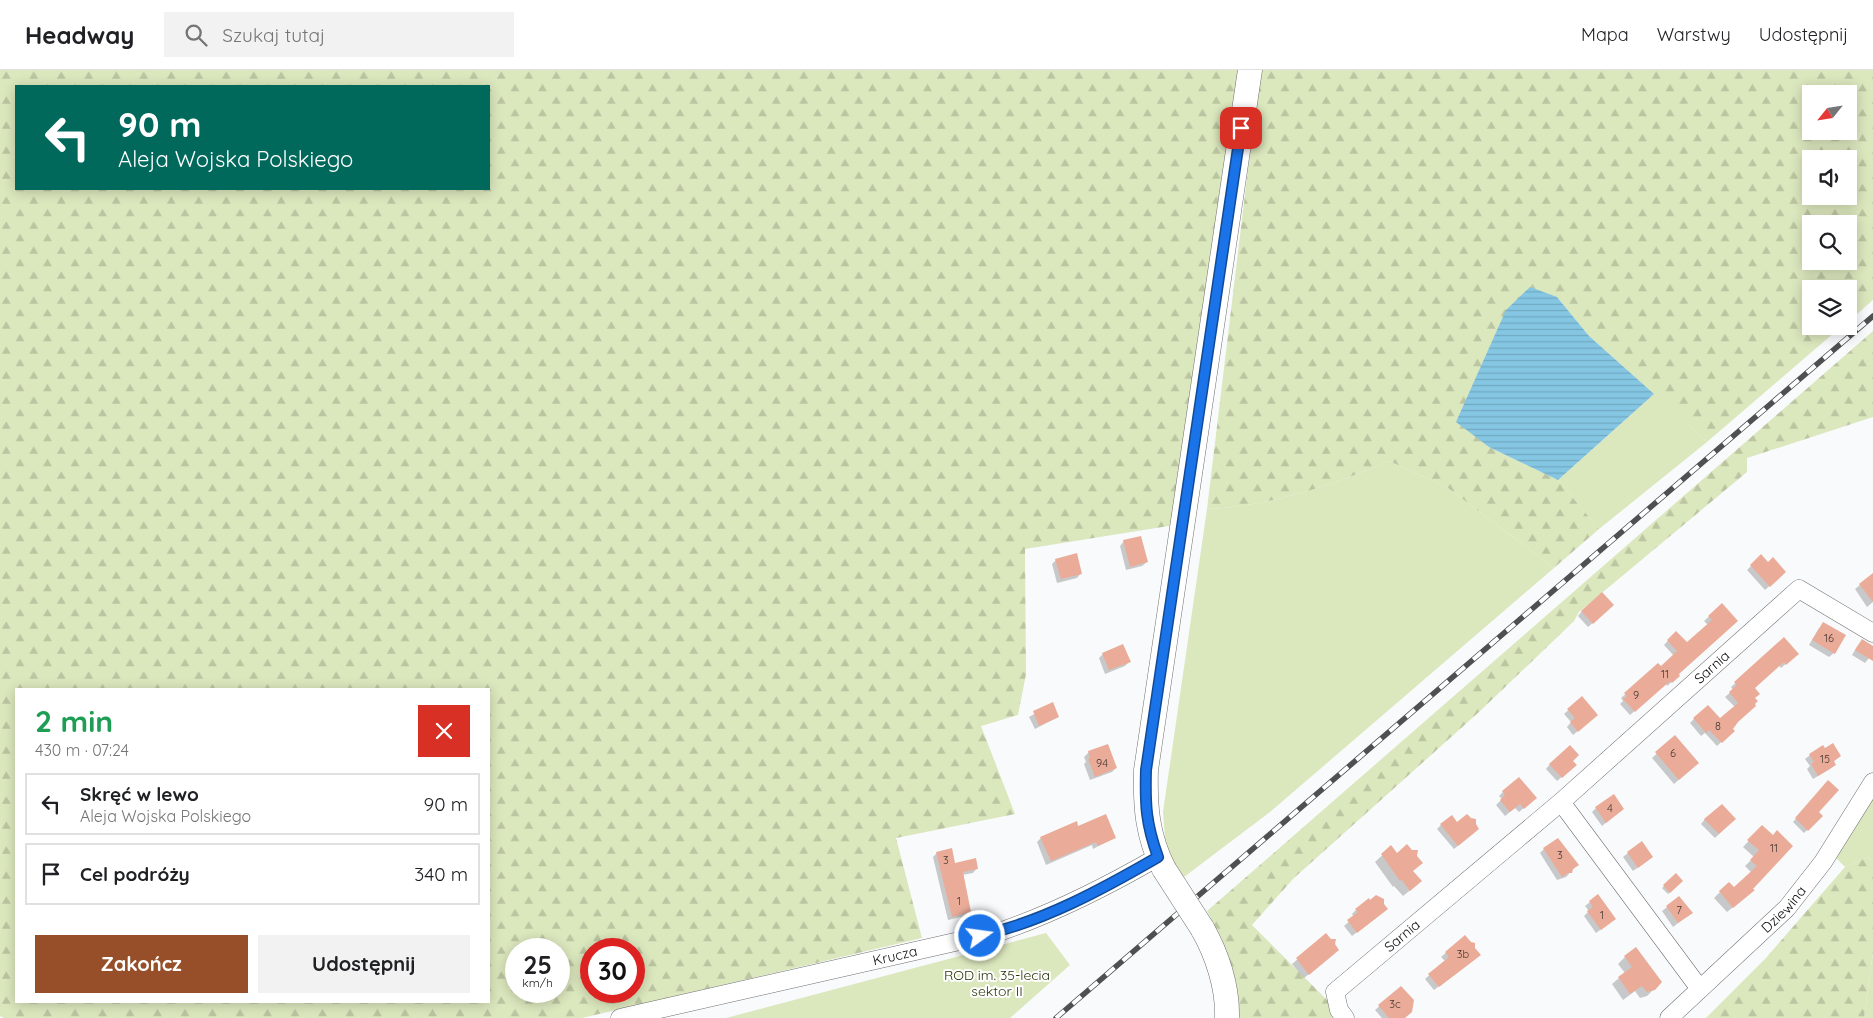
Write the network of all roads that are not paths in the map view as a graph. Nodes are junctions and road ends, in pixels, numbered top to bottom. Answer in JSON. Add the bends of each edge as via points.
{"nodes":[{"id":1,"x":1250,"y":70,"type":"edge"},
{"id":2,"x":1873,"y":633,"type":"edge"},
{"id":3,"x":1873,"y":782,"type":"edge"},
{"id":4,"x":1561,"y":802,"type":"junction"},
{"id":5,"x":1161,"y":863,"type":"junction"},
{"id":6,"x":1700,"y":989,"type":"junction"},
{"id":7,"x":620,"y":1018,"type":"edge"},
{"id":8,"x":1227,"y":1018,"type":"edge"},
{"id":9,"x":1345,"y":1018,"type":"edge"},
{"id":10,"x":1669,"y":1018,"type":"edge"}],
"edges":[{"from":1,"to":5,"type":"street","via":[[1146,770],[1148,830]]},
{"from":2,"to":4,"type":"street","name":"Sarnia","via":[[1799,589]]},
{"from":3,"to":6,"type":"street","name":"Dziewina","via":[[1823,862],[1787,908]]},
{"from":4,"to":6,"type":"street"},
{"from":4,"to":9,"type":"street","name":"Sarnia","via":[[1335,992],[1339,1010]]},
{"from":5,"to":7,"type":"street","name":"Krucza","via":[[1035,920],[999,932]]},
{"from":5,"to":8,"type":"street","bridge":true,"via":[[1211,943],[1228,1002]]},
{"from":6,"to":10,"type":"street","name":"Dziewina"}]}
